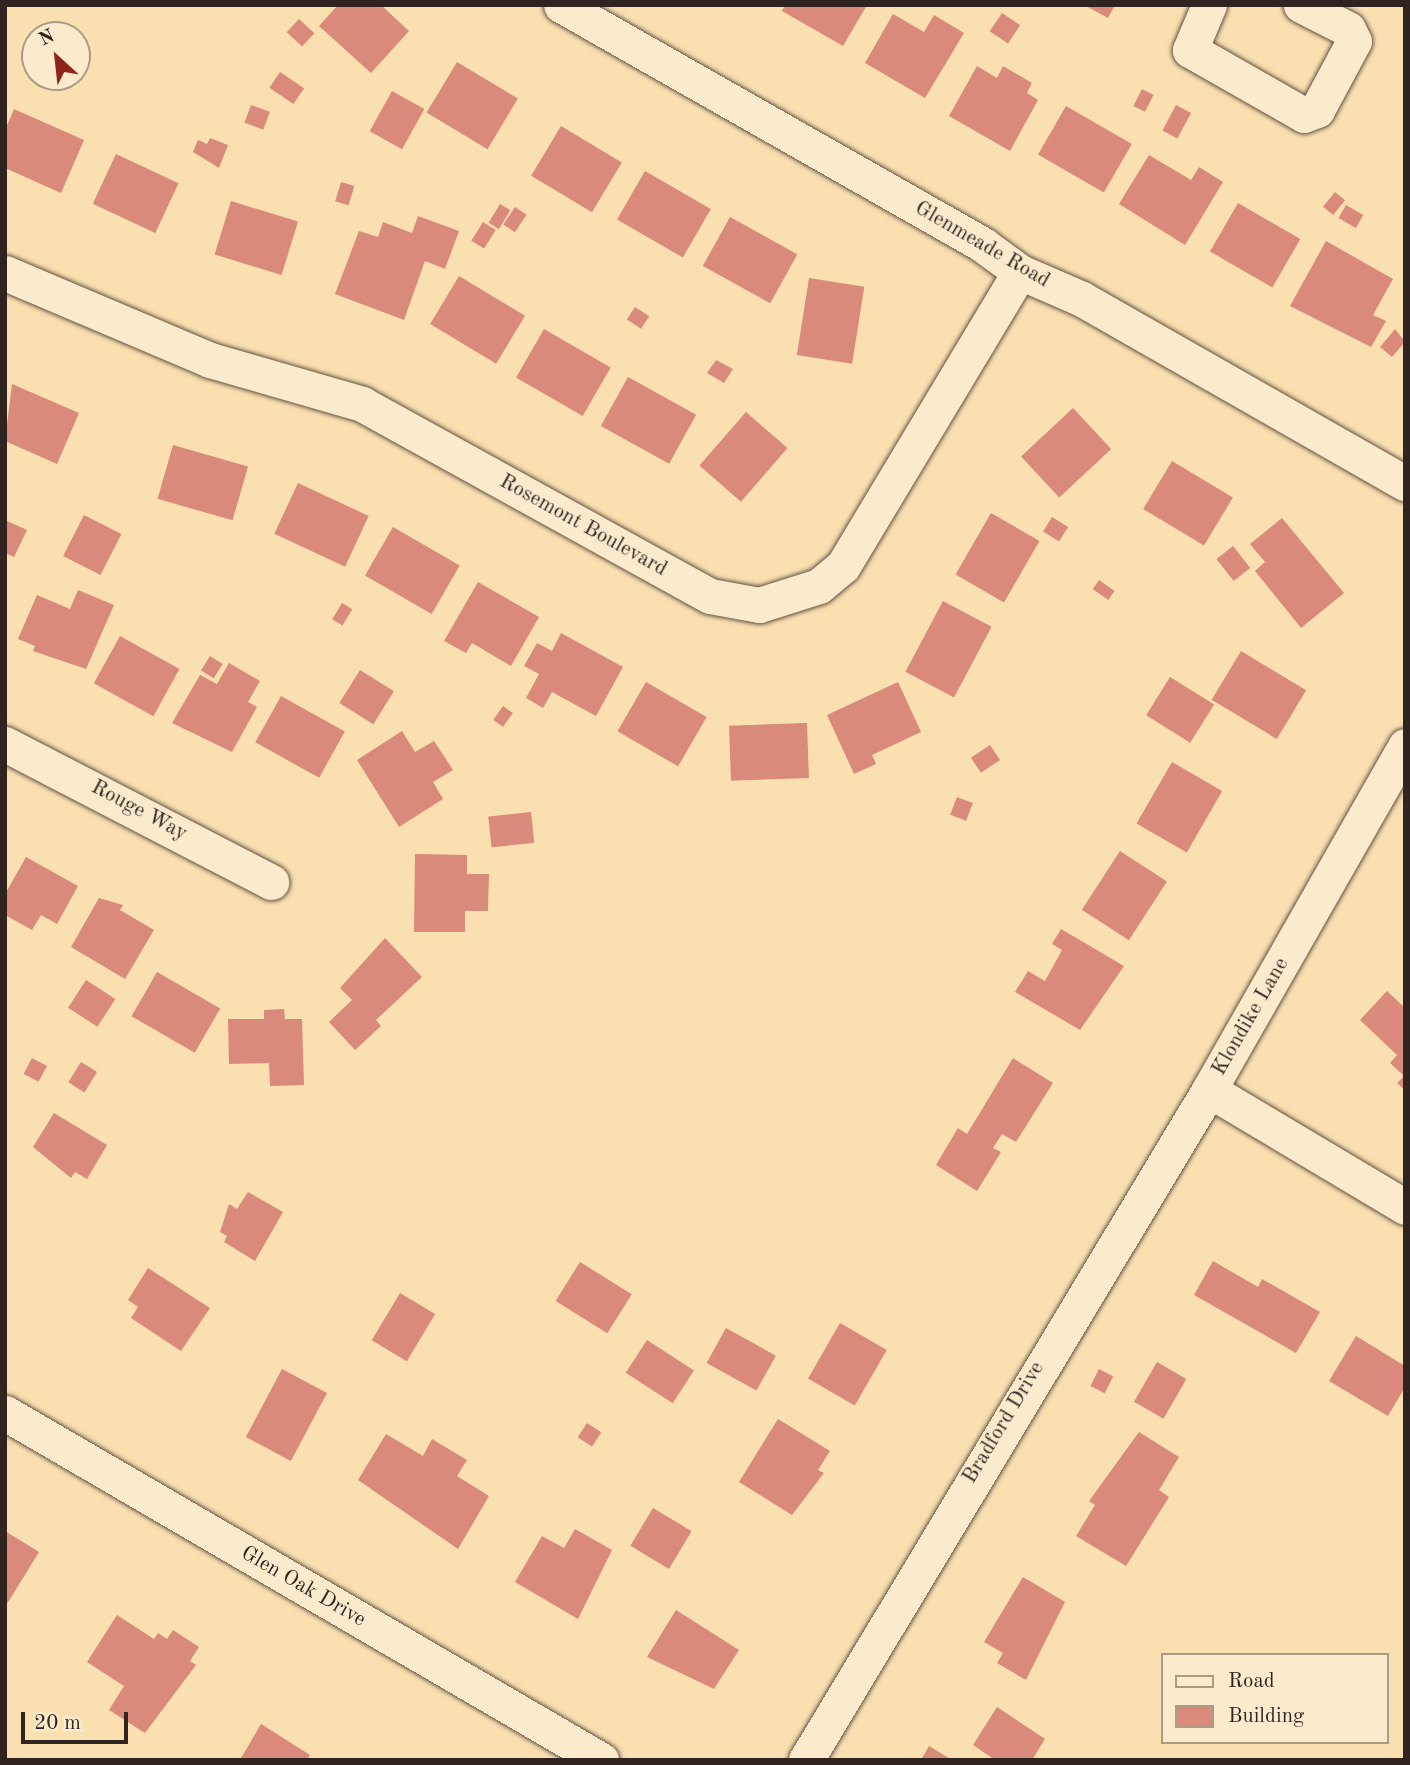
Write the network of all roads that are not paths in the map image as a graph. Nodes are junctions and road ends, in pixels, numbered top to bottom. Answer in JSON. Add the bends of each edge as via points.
{"nodes":[{"id":1,"x":561,"y":5,"type":"edge"},
{"id":2,"x":1209,"y":5,"type":"edge"},
{"id":3,"x":1301,"y":5,"type":"edge"},
{"id":4,"x":1020,"y":272,"type":"junction"},
{"id":5,"x":5,"y":273,"type":"edge"},
{"id":6,"x":1405,"y":483,"type":"edge"},
{"id":7,"x":5,"y":744,"type":"edge"},
{"id":8,"x":1405,"y":746,"type":"edge"},
{"id":9,"x":271,"y":882,"type":"dead end"},
{"id":10,"x":1209,"y":1090,"type":"junction"},
{"id":11,"x":1405,"y":1207,"type":"edge"},
{"id":12,"x":5,"y":1413,"type":"edge"},
{"id":13,"x":601,"y":1760,"type":"edge"},
{"id":14,"x":806,"y":1760,"type":"edge"}],
"edges":[{"from":1,"to":4,"type":"street","name":"Glenmeade Road","via":[[983,244]]},
{"from":2,"to":3,"type":"street","via":[[1189,50],[1304,115],[1317,110],[1354,41],[1348,29]]},
{"from":4,"to":5,"type":"street","name":"Rosemont Boulevard","via":[[843,566],[819,586],[760,606],[710,596],[362,404],[210,360]]},
{"from":4,"to":6,"type":"street","name":"Glenmeade Road","via":[[1082,299]]},
{"from":7,"to":9,"type":"street","name":"Rouge Way"},
{"from":8,"to":10,"type":"street","name":"Klondike Lane"},
{"from":10,"to":11,"type":"street","name":"Klondike Lane"},
{"from":10,"to":14,"type":"street","name":"Bradford Drive"},
{"from":12,"to":13,"type":"street","name":"Glen Oak Drive"}]}
